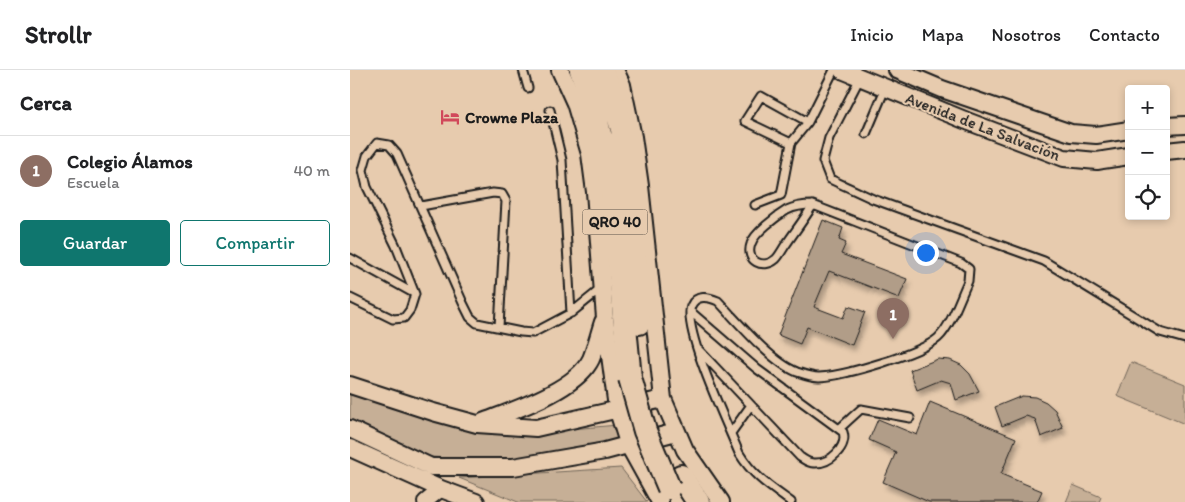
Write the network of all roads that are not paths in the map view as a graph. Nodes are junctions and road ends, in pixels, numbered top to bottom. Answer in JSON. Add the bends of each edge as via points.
{"nodes":[{"id":1,"x":523,"y":70,"type":"edge"},
{"id":2,"x":560,"y":70,"type":"edge"},
{"id":3,"x":581,"y":70,"type":"edge"},
{"id":4,"x":601,"y":70,"type":"edge"},
{"id":5,"x":615,"y":70,"type":"edge"},
{"id":6,"x":834,"y":70,"type":"edge"},
{"id":7,"x":842,"y":70,"type":"edge"},
{"id":8,"x":897,"y":70,"type":"edge"},
{"id":9,"x":860,"y":78,"type":"junction"},
{"id":10,"x":528,"y":88,"type":"dead end"},
{"id":11,"x":886,"y":88,"type":"junction"},
{"id":12,"x":942,"y":89,"type":"junction"},
{"id":13,"x":974,"y":100,"type":"junction"},
{"id":14,"x":934,"y":108,"type":"junction"},
{"id":15,"x":550,"y":110,"type":"dead end"},
{"id":16,"x":967,"y":121,"type":"junction"},
{"id":17,"x":808,"y":122,"type":"junction"},
{"id":18,"x":1185,"y":124,"type":"edge"},
{"id":19,"x":1170,"y":126,"type":"edge"},
{"id":20,"x":1125,"y":131,"type":"edge"},
{"id":21,"x":1070,"y":133,"type":"junction"},
{"id":22,"x":866,"y":134,"type":"dead end"},
{"id":23,"x":1096,"y":135,"type":"junction"},
{"id":24,"x":790,"y":143,"type":"junction"},
{"id":25,"x":1185,"y":149,"type":"edge"},
{"id":26,"x":1170,"y":151,"type":"edge"},
{"id":27,"x":1125,"y":156,"type":"edge"},
{"id":28,"x":1064,"y":158,"type":"junction"},
{"id":29,"x":1097,"y":160,"type":"junction"},
{"id":30,"x":755,"y":205,"type":"dead end"},
{"id":31,"x":813,"y":205,"type":"junction"},
{"id":32,"x":421,"y":206,"type":"junction"},
{"id":33,"x":350,"y":258,"type":"edge"},
{"id":34,"x":602,"y":288,"type":"junction"},
{"id":35,"x":415,"y":294,"type":"junction"},
{"id":36,"x":350,"y":298,"type":"edge"},
{"id":37,"x":690,"y":311,"type":"junction"},
{"id":38,"x":571,"y":313,"type":"junction"},
{"id":39,"x":604,"y":318,"type":"junction"},
{"id":40,"x":498,"y":327,"type":"junction"},
{"id":41,"x":1185,"y":339,"type":"edge"},
{"id":42,"x":695,"y":346,"type":"junction"},
{"id":43,"x":350,"y":385,"type":"edge"},
{"id":44,"x":626,"y":389,"type":"junction"},
{"id":45,"x":662,"y":392,"type":"junction"},
{"id":46,"x":751,"y":405,"type":"junction"},
{"id":47,"x":910,"y":418,"type":"dead end"},
{"id":48,"x":478,"y":424,"type":"junction"},
{"id":49,"x":350,"y":428,"type":"edge"},
{"id":50,"x":839,"y":429,"type":"junction"},
{"id":51,"x":730,"y":433,"type":"junction"},
{"id":52,"x":679,"y":437,"type":"junction"},
{"id":53,"x":350,"y":448,"type":"edge"},
{"id":54,"x":632,"y":453,"type":"junction"},
{"id":55,"x":441,"y":489,"type":"junction"},
{"id":56,"x":672,"y":492,"type":"edge"},
{"id":57,"x":425,"y":502,"type":"edge"},
{"id":58,"x":476,"y":502,"type":"edge"},
{"id":59,"x":698,"y":502,"type":"edge"},
{"id":60,"x":721,"y":502,"type":"edge"},
{"id":61,"x":790,"y":502,"type":"edge"}],
"edges":[{"from":1,"to":10,"type":"lane"},
{"from":2,"to":34,"type":"street","via":[[575,102],[590,154]]},
{"from":3,"to":44,"type":"highway","number":"QRO 40","via":[[610,172]]},
{"from":4,"to":44,"type":"highway","number":"QRO 40","via":[[622,129],[634,241]]},
{"from":5,"to":45,"type":"street","via":[[622,85],[640,186]]},
{"from":6,"to":17,"type":"lane"},
{"from":7,"to":9,"type":"street","name":"Avenida de La Salvación"},
{"from":8,"to":12,"type":"street","name":"Avenida de La Salvación"},
{"from":9,"to":11,"type":"street","name":"Avenida de La Salvación"},
{"from":9,"to":41,"type":"lane","via":[[829,138],[823,161],[830,179],[872,199],[1044,261],[1160,332]]},
{"from":11,"to":14,"type":"street","name":"Avenida de La Salvación"},
{"from":11,"to":22,"type":"lane"},
{"from":12,"to":13,"type":"street","name":"Avenida de La Salvación"},
{"from":12,"to":14,"type":"street"},
{"from":13,"to":16,"type":"street"},
{"from":13,"to":21,"type":"street","name":"Avenida de La Salvación"},
{"from":14,"to":16,"type":"street","name":"Avenida de La Salvación"},
{"from":15,"to":38,"type":"lane","via":[[562,160]]},
{"from":16,"to":28,"type":"street","name":"Avenida de La Salvación"},
{"from":17,"to":24,"type":"lane"},
{"from":17,"to":24,"type":"lane","via":[[760,96],[745,121]]},
{"from":18,"to":19,"type":"street"},
{"from":20,"to":23,"type":"street","name":"Avenida de La Salvación"},
{"from":21,"to":23,"type":"street","name":"Avenida de La Salvación"},
{"from":21,"to":28,"type":"street"},
{"from":23,"to":29,"type":"street"},
{"from":24,"to":30,"type":"lane","via":[[780,195]]},
{"from":25,"to":26,"type":"street"},
{"from":27,"to":29,"type":"street","name":"Avenida de La Salvación"},
{"from":28,"to":29,"type":"street","name":"Avenida de La Salvación"},
{"from":31,"to":31,"type":"lane","via":[[787,210],[759,232],[750,246],[753,261],[759,265],[777,258]]},
{"from":31,"to":37,"type":"lane","via":[[961,263],[969,269],[968,281],[938,339],[925,347],[863,369],[817,377],[796,372],[776,361],[718,301],[699,298],[693,302]]},
{"from":32,"to":35,"type":"lane","via":[[397,154],[389,145],[377,143],[367,156],[363,170],[367,187]]},
{"from":32,"to":40,"type":"lane","via":[[470,317],[477,323]]},
{"from":32,"to":40,"type":"lane","via":[[493,192],[502,194],[506,201]]},
{"from":33,"to":35,"type":"lane"},
{"from":34,"to":38,"type":"lane"},
{"from":34,"to":39,"type":"street"},
{"from":35,"to":36,"type":"lane","via":[[404,318],[393,319]]},
{"from":37,"to":42,"type":"lane"},
{"from":37,"to":50,"type":"lane","via":[[757,369]]},
{"from":38,"to":40,"type":"lane","via":[[533,333]]},
{"from":39,"to":44,"type":"street"},
{"from":39,"to":48,"type":"street","via":[[590,360],[575,378],[539,400]]},
{"from":42,"to":46,"type":"lane"},
{"from":42,"to":51,"type":"lane"},
{"from":43,"to":48,"type":"street"},
{"from":44,"to":45,"type":"street"},
{"from":44,"to":48,"type":"street","via":[[536,428]]},
{"from":44,"to":54,"type":"street"},
{"from":44,"to":56,"type":"highway","number":"QRO 40","via":[[659,425]]},
{"from":45,"to":52,"type":"street"},
{"from":46,"to":50,"type":"lane","via":[[800,457],[814,464],[828,460],[842,447],[844,437]]},
{"from":46,"to":51,"type":"lane"},
{"from":47,"to":50,"type":"lane","via":[[861,409]]},
{"from":49,"to":54,"type":"street","via":[[431,467],[513,466]]},
{"from":51,"to":61,"type":"lane","via":[[748,468]]},
{"from":52,"to":54,"type":"street","via":[[658,449]]},
{"from":52,"to":60,"type":"street"},
{"from":53,"to":55,"type":"street"},
{"from":54,"to":56,"type":"street"},
{"from":55,"to":57,"type":"street"},
{"from":55,"to":58,"type":"street"},
{"from":56,"to":59,"type":"highway","number":"QRO 40"}]}
